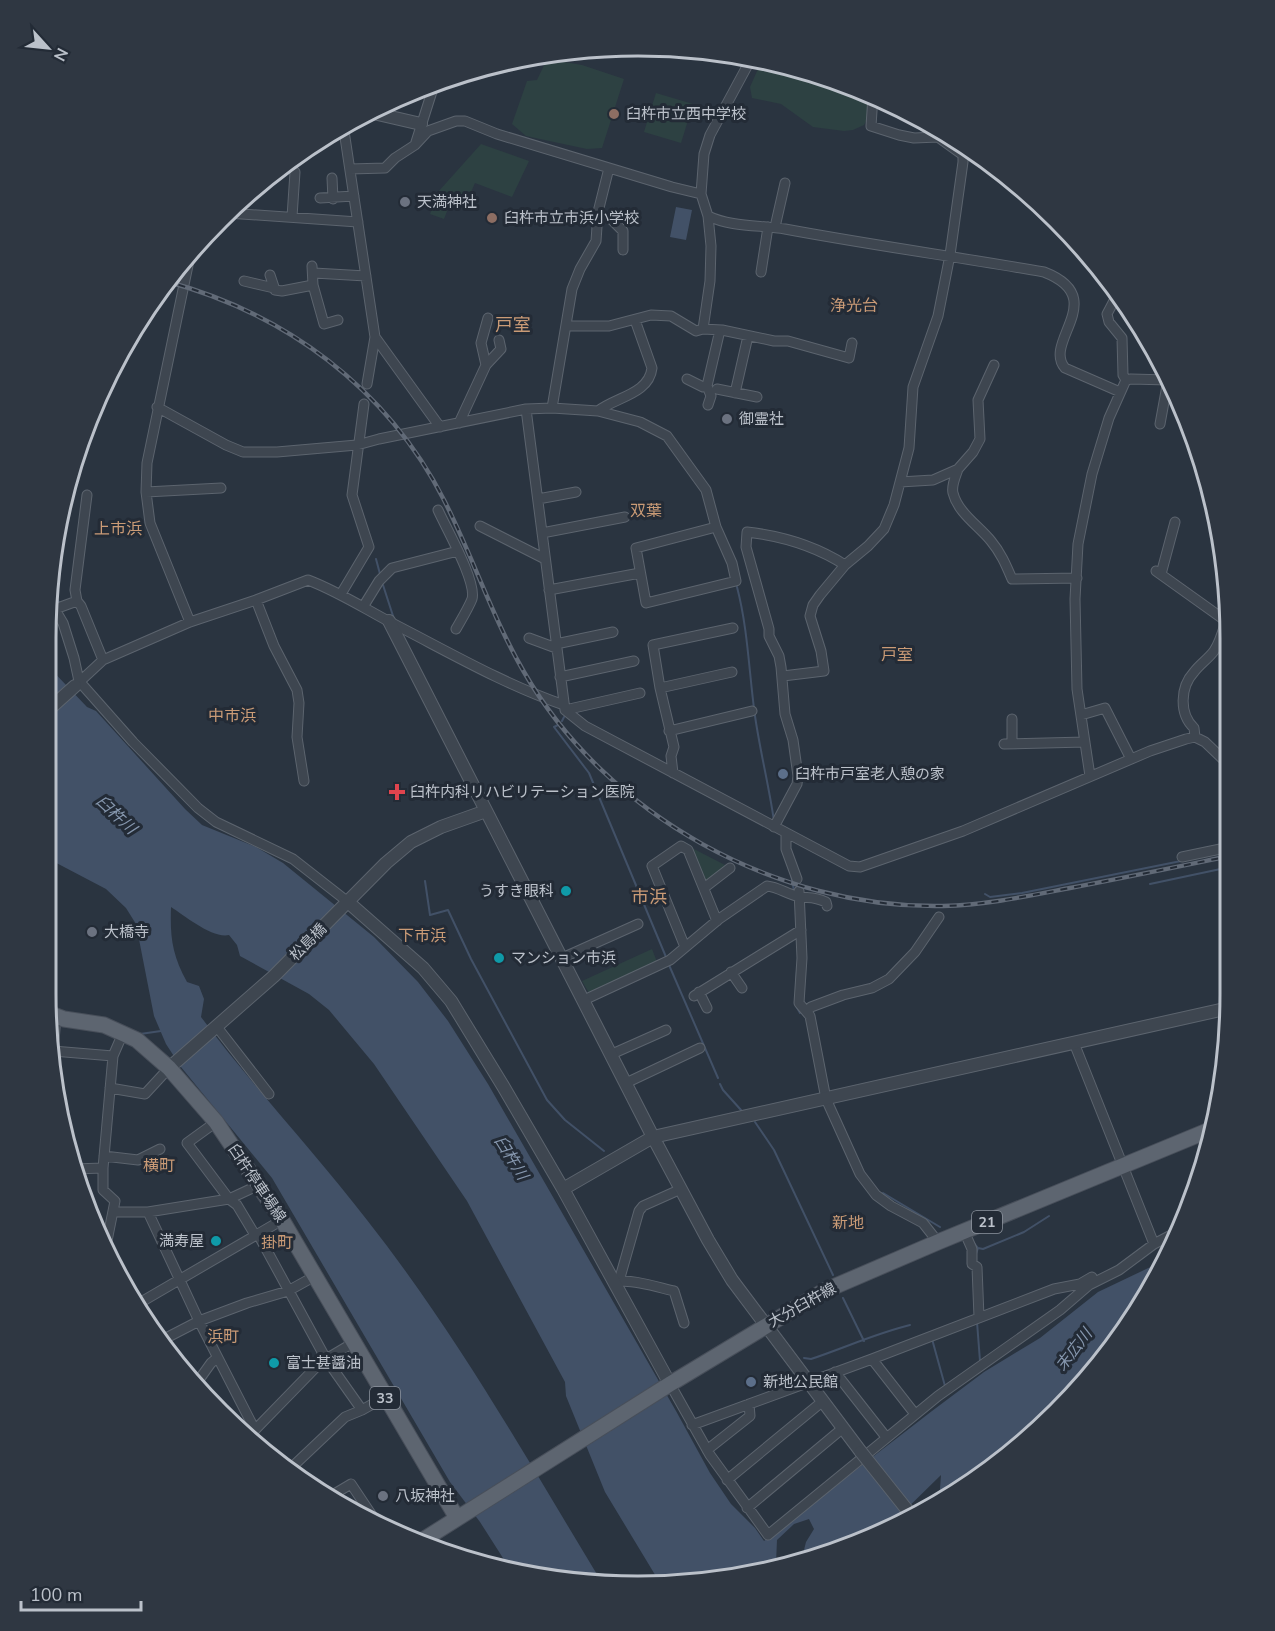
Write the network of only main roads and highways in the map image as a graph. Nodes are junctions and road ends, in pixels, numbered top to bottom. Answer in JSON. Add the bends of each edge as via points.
{"nodes":[{"id":1,"x":57,"y":1015,"type":"edge"},
{"id":2,"x":1202,"y":1133,"type":"edge"},
{"id":3,"x":461,"y":1516,"type":"junction"},
{"id":4,"x":429,"y":1536,"type":"edge"}],
"edges":[{"from":1,"to":3,"type":"main road","name":"臼杵停車場線","number":"33","via":[[123,1033],[173,1064],[260,1185],[385,1397]]},
{"from":2,"to":3,"type":"main road","name":"大分臼杵線","number":"21","via":[[824,1291]]},
{"from":3,"to":4,"type":"main road","name":"大分臼杵線","number":"21"}]}
